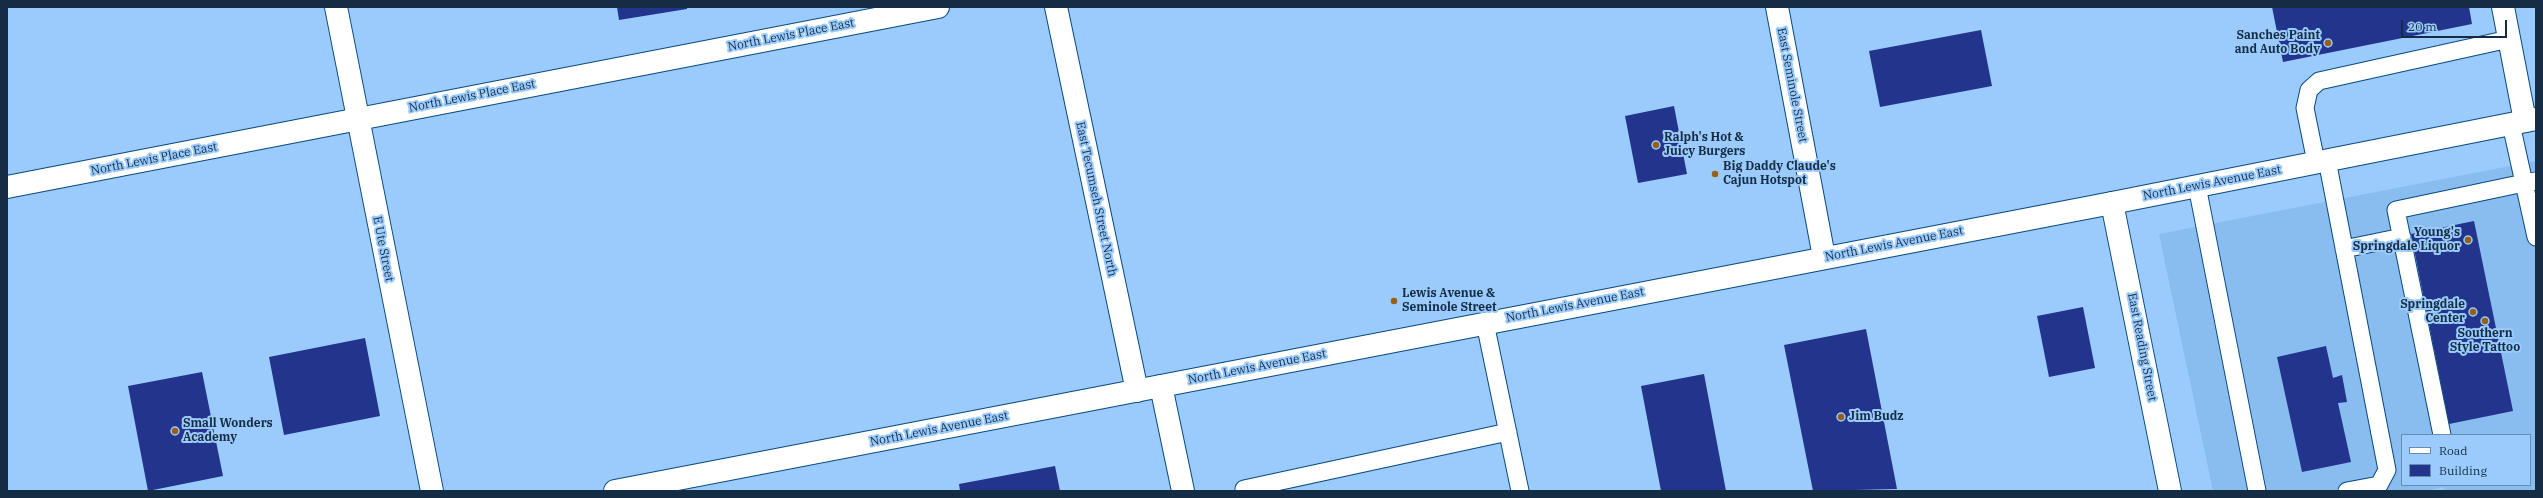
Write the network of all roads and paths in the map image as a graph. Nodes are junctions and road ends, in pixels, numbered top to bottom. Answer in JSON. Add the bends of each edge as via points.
{"nodes":[{"id":1,"x":336,"y":7,"type":"edge"},
{"id":2,"x":938,"y":7,"type":"edge"},
{"id":3,"x":1056,"y":7,"type":"edge"},
{"id":4,"x":1777,"y":7,"type":"edge"},
{"id":5,"x":2502,"y":7,"type":"edge"},
{"id":6,"x":2509,"y":39,"type":"junction"},
{"id":7,"x":357,"y":119,"type":"junction"},
{"id":8,"x":2524,"y":121,"type":"edge"},
{"id":9,"x":2322,"y":161,"type":"junction"},
{"id":10,"x":2530,"y":182,"type":"edge"},
{"id":11,"x":2197,"y":186,"type":"junction"},
{"id":12,"x":7,"y":188,"type":"edge"},
{"id":13,"x":2112,"y":203,"type":"junction"},
{"id":14,"x":2402,"y":237,"type":"junction"},
{"id":15,"x":2536,"y":237,"type":"edge"},
{"id":16,"x":2344,"y":249,"type":"junction"},
{"id":17,"x":1824,"y":257,"type":"junction"},
{"id":18,"x":1485,"y":323,"type":"junction"},
{"id":19,"x":1161,"y":386,"type":"junction"},
{"id":20,"x":1137,"y":391,"type":"junction"},
{"id":21,"x":1508,"y":432,"type":"junction"},
{"id":22,"x":2442,"y":434,"type":"edge"},
{"id":23,"x":1244,"y":489,"type":"dead end"},
{"id":24,"x":432,"y":491,"type":"edge"},
{"id":25,"x":615,"y":491,"type":"edge"},
{"id":26,"x":1183,"y":491,"type":"edge"},
{"id":27,"x":1520,"y":491,"type":"edge"},
{"id":28,"x":2170,"y":491,"type":"edge"},
{"id":29,"x":2257,"y":491,"type":"edge"},
{"id":30,"x":2347,"y":491,"type":"edge"}],
"edges":[{"from":1,"to":7,"type":"street","name":"E Ute Street"},
{"from":2,"to":7,"type":"street","name":"North Lewis Place East"},
{"from":3,"to":20,"type":"street","name":"East Tecumseh Street North"},
{"from":4,"to":17,"type":"street","name":"East Seminole Street"},
{"from":5,"to":6,"type":"street"},
{"from":6,"to":8,"type":"street"},
{"from":6,"to":9,"type":"lane","via":[[2319,81],[2308,90],[2305,108]]},
{"from":7,"to":12,"type":"street","name":"North Lewis Place East"},
{"from":7,"to":24,"type":"street","name":"E Ute Street"},
{"from":8,"to":9,"type":"street","name":"North Lewis Avenue East"},
{"from":8,"to":10,"type":"lane"},
{"from":9,"to":11,"type":"street","name":"North Lewis Avenue East"},
{"from":9,"to":16,"type":"lane"},
{"from":10,"to":14,"type":"lane","via":[[2396,210]]},
{"from":10,"to":15,"type":"lane"},
{"from":11,"to":13,"type":"street","name":"North Lewis Avenue East"},
{"from":11,"to":29,"type":"lane"},
{"from":13,"to":17,"type":"street","name":"North Lewis Avenue East"},
{"from":13,"to":28,"type":"street","name":"East Reading Street"},
{"from":14,"to":16,"type":"lane"},
{"from":14,"to":22,"type":"lane"},
{"from":16,"to":30,"type":"lane","via":[[2387,470],[2379,485]]},
{"from":17,"to":18,"type":"street","name":"North Lewis Avenue East"},
{"from":18,"to":19,"type":"street","name":"North Lewis Avenue East"},
{"from":18,"to":21,"type":"lane"},
{"from":19,"to":20,"type":"street","name":"North Lewis Avenue East"},
{"from":19,"to":26,"type":"street"},
{"from":20,"to":25,"type":"street","name":"North Lewis Avenue East"},
{"from":21,"to":23,"type":"lane"},
{"from":21,"to":27,"type":"lane"}]}
